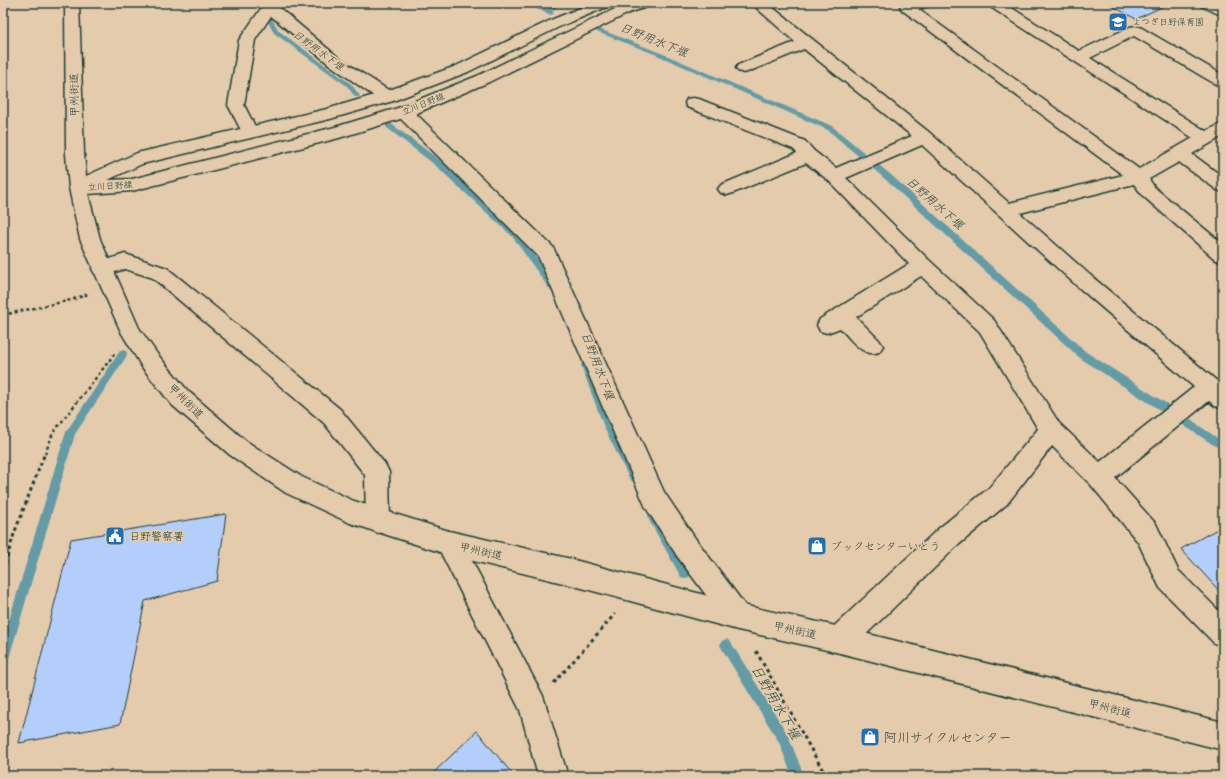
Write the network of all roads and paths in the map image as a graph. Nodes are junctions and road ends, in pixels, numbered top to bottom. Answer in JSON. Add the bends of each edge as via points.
{"nodes":[{"id":1,"x":72,"y":3,"type":"edge"},
{"id":2,"x":604,"y":3,"type":"edge"},
{"id":3,"x":645,"y":3,"type":"edge"},
{"id":4,"x":758,"y":3,"type":"edge"},
{"id":5,"x":924,"y":3,"type":"edge"},
{"id":6,"x":994,"y":3,"type":"edge"},
{"id":7,"x":1206,"y":3,"type":"edge"},
{"id":8,"x":269,"y":5,"type":"edge"},
{"id":9,"x":622,"y":6,"type":"edge"},
{"id":10,"x":1223,"y":12,"type":"edge"},
{"id":11,"x":806,"y":43,"type":"junction"},
{"id":12,"x":1079,"y":57,"type":"junction"},
{"id":13,"x":744,"y":68,"type":"dead end"},
{"id":14,"x":1223,"y":82,"type":"edge"},
{"id":15,"x":386,"y":96,"type":"junction"},
{"id":16,"x":693,"y":103,"type":"dead end"},
{"id":17,"x":404,"y":112,"type":"junction"},
{"id":18,"x":1223,"y":129,"type":"edge"},
{"id":19,"x":250,"y":132,"type":"junction"},
{"id":20,"x":924,"y":136,"type":"junction"},
{"id":21,"x":1206,"y":139,"type":"junction"},
{"id":22,"x":1180,"y":154,"type":"junction"},
{"id":23,"x":808,"y":155,"type":"junction"},
{"id":24,"x":834,"y":176,"type":"junction"},
{"id":25,"x":1138,"y":177,"type":"junction"},
{"id":26,"x":1223,"y":186,"type":"edge"},
{"id":27,"x":78,"y":188,"type":"junction"},
{"id":28,"x":727,"y":189,"type":"dead end"},
{"id":29,"x":1006,"y":210,"type":"junction"},
{"id":30,"x":1223,"y":255,"type":"edge"},
{"id":31,"x":922,"y":265,"type":"junction"},
{"id":32,"x":106,"y":278,"type":"junction"},
{"id":33,"x":3,"y":315,"type":"edge"},
{"id":34,"x":131,"y":332,"type":"junction"},
{"id":35,"x":872,"y":346,"type":"dead end"},
{"id":36,"x":1216,"y":393,"type":"edge"},
{"id":37,"x":1050,"y":430,"type":"junction"},
{"id":38,"x":1099,"y":477,"type":"junction"},
{"id":39,"x":378,"y":521,"type":"junction"},
{"id":40,"x":448,"y":543,"type":"junction"},
{"id":41,"x":3,"y":570,"type":"edge"},
{"id":42,"x":637,"y":589,"type":"junction"},
{"id":43,"x":738,"y":617,"type":"junction"},
{"id":44,"x":1223,"y":634,"type":"edge"},
{"id":45,"x":840,"y":640,"type":"junction"},
{"id":46,"x":534,"y":706,"type":"junction"},
{"id":47,"x":1223,"y":736,"type":"edge"},
{"id":48,"x":553,"y":776,"type":"edge"},
{"id":49,"x":826,"y":776,"type":"edge"}],
"edges":[{"from":1,"to":27,"type":"street","name":"甲州街道"},
{"from":2,"to":15,"type":"street","name":"立川日野線","via":[[556,23],[462,69]]},
{"from":3,"to":9,"type":"street","name":"立川日野線"},
{"from":4,"to":11,"type":"street"},
{"from":5,"to":25,"type":"street","via":[[907,7]]},
{"from":6,"to":12,"type":"street"},
{"from":7,"to":10,"type":"street"},
{"from":8,"to":15,"type":"street","via":[[335,62]]},
{"from":8,"to":19,"type":"street","via":[[247,40],[236,105]]},
{"from":9,"to":17,"type":"street","name":"立川日野線","via":[[483,79]]},
{"from":11,"to":13,"type":"street"},
{"from":11,"to":20,"type":"street"},
{"from":12,"to":14,"type":"street","via":[[1135,30]]},
{"from":12,"to":21,"type":"street"},
{"from":15,"to":19,"type":"street","name":"立川日野線","via":[[330,114]]},
{"from":16,"to":23,"type":"street","via":[[799,145]]},
{"from":17,"to":27,"type":"street","name":"立川日野線","via":[[339,132],[132,185]]},
{"from":17,"to":43,"type":"street","via":[[546,252],[655,500]]},
{"from":18,"to":21,"type":"street"},
{"from":19,"to":27,"type":"street","name":"立川日野線","via":[[137,159]]},
{"from":20,"to":24,"type":"street"},
{"from":20,"to":29,"type":"street"},
{"from":21,"to":22,"type":"street"},
{"from":22,"to":25,"type":"street"},
{"from":22,"to":26,"type":"street"},
{"from":23,"to":24,"type":"street"},
{"from":23,"to":28,"type":"street"},
{"from":24,"to":31,"type":"street"},
{"from":25,"to":29,"type":"street"},
{"from":25,"to":30,"type":"street","via":[[1149,192]]},
{"from":27,"to":32,"type":"street","name":"甲州街道","via":[[90,239]]},
{"from":29,"to":36,"type":"street","via":[[1083,280]]},
{"from":31,"to":35,"type":"street","via":[[834,321]]},
{"from":31,"to":37,"type":"street","via":[[987,326]]},
{"from":32,"to":33,"type":"path","via":[[71,300]]},
{"from":32,"to":34,"type":"street","name":"甲州街道"},
{"from":32,"to":39,"type":"street","via":[[125,261],[160,273],[332,416],[378,472]]},
{"from":34,"to":39,"type":"street","name":"甲州街道","via":[[150,361],[180,398],[238,448],[294,485]]},
{"from":34,"to":41,"type":"path","via":[[53,434],[14,534]]},
{"from":36,"to":38,"type":"street","via":[[1176,414]]},
{"from":37,"to":38,"type":"street"},
{"from":37,"to":45,"type":"street","via":[[998,496],[947,538]]},
{"from":38,"to":44,"type":"street","via":[[1147,533],[1169,579]]},
{"from":39,"to":40,"type":"street","name":"甲州街道"},
{"from":40,"to":42,"type":"street","name":"甲州街道"},
{"from":40,"to":46,"type":"street"},
{"from":42,"to":43,"type":"street","name":"甲州街道"},
{"from":42,"to":46,"type":"path"},
{"from":43,"to":45,"type":"street","name":"甲州街道"},
{"from":43,"to":49,"type":"path"},
{"from":45,"to":47,"type":"street","name":"甲州街道"},
{"from":46,"to":48,"type":"street"}]}
